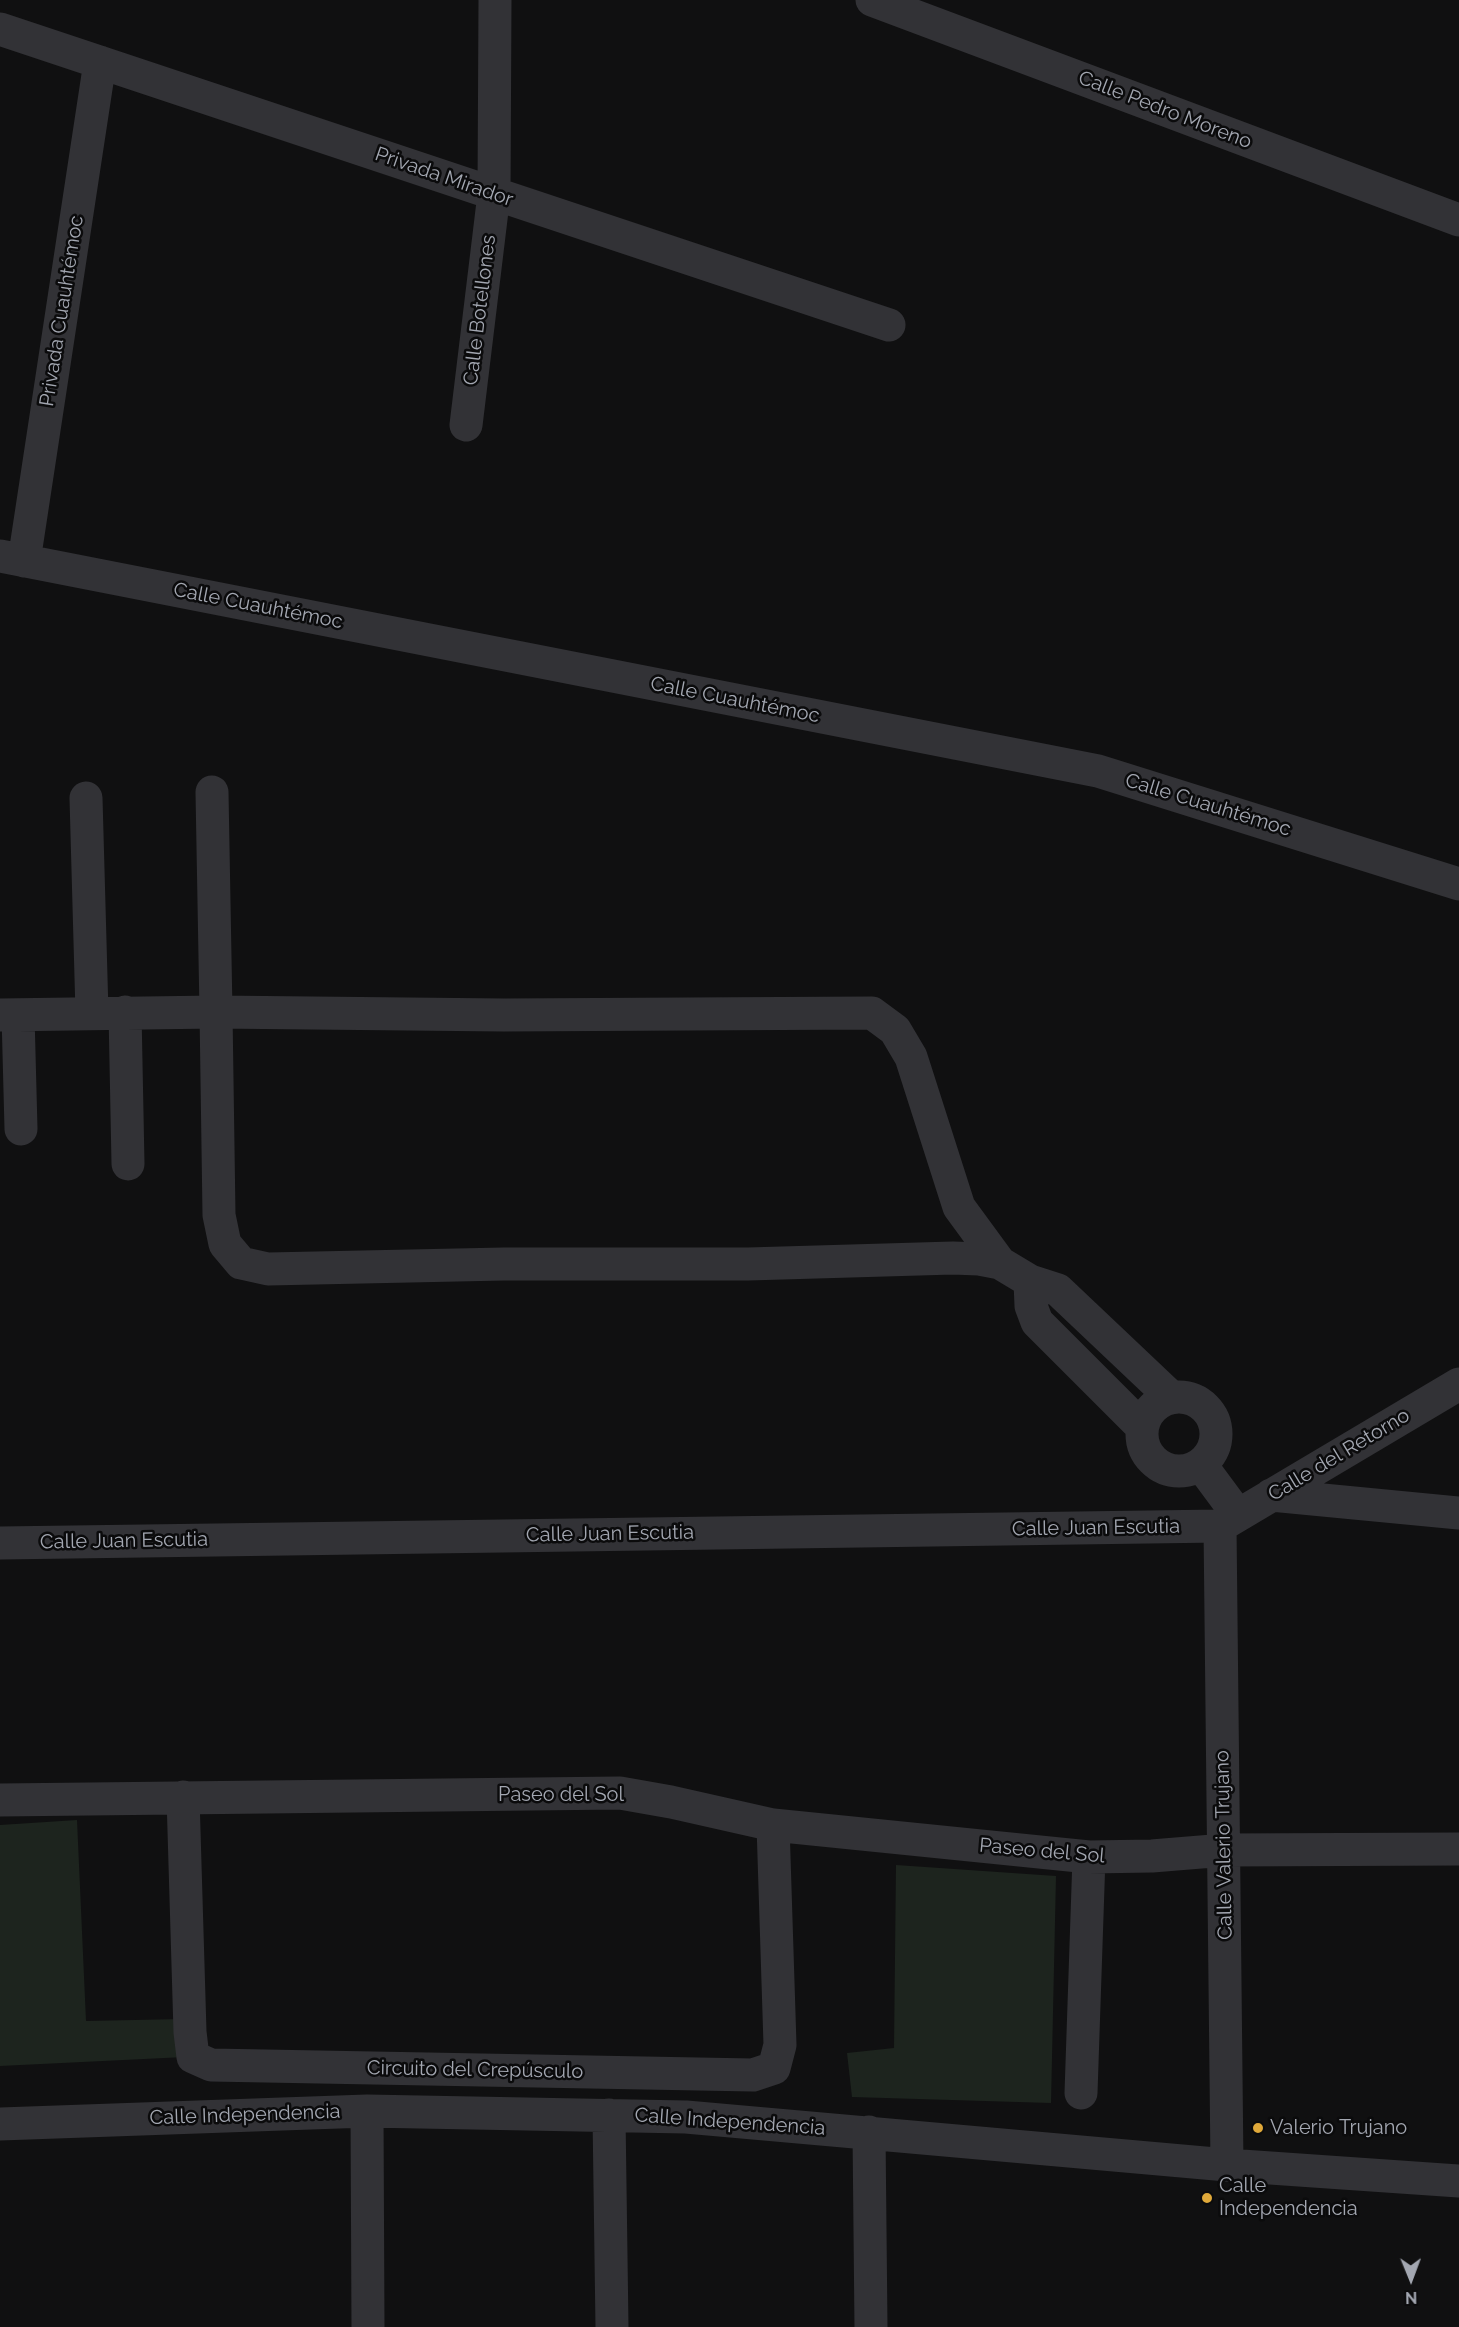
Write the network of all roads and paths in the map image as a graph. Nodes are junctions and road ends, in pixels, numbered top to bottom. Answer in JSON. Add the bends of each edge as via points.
{"nodes":[{"id":1,"x":495,"y":0,"type":"edge"},
{"id":2,"x":872,"y":0,"type":"edge"},
{"id":3,"x":0,"y":29,"type":"edge"},
{"id":4,"x":100,"y":62,"type":"junction"},
{"id":5,"x":494,"y":194,"type":"junction"},
{"id":6,"x":1459,"y":220,"type":"edge"},
{"id":7,"x":889,"y":325,"type":"dead end"},
{"id":8,"x":466,"y":425,"type":"dead end"},
{"id":9,"x":12,"y":558,"type":"edge"},
{"id":10,"x":213,"y":792,"type":"dead end"},
{"id":11,"x":86,"y":798,"type":"dead end"},
{"id":12,"x":1459,"y":884,"type":"edge"},
{"id":13,"x":125,"y":1012,"type":"junction"},
{"id":14,"x":216,"y":1012,"type":"junction"},
{"id":15,"x":92,"y":1013,"type":"junction"},
{"id":16,"x":9,"y":1015,"type":"edge"},
{"id":17,"x":21,"y":1129,"type":"dead end"},
{"id":18,"x":128,"y":1164,"type":"dead end"},
{"id":19,"x":1000,"y":1263,"type":"junction"},
{"id":20,"x":1030,"y":1281,"type":"junction"},
{"id":21,"x":1459,"y":1384,"type":"edge"},
{"id":22,"x":1172,"y":1397,"type":"junction"},
{"id":23,"x":1142,"y":1427,"type":"junction"},
{"id":24,"x":1201,"y":1465,"type":"junction"},
{"id":25,"x":1271,"y":1496,"type":"junction"},
{"id":26,"x":1459,"y":1513,"type":"edge"},
{"id":27,"x":1229,"y":1521,"type":"junction"},
{"id":28,"x":0,"y":1543,"type":"edge"},
{"id":29,"x":183,"y":1797,"type":"junction"},
{"id":30,"x":0,"y":1800,"type":"edge"},
{"id":31,"x":774,"y":1825,"type":"junction"},
{"id":32,"x":1459,"y":1849,"type":"edge"},
{"id":33,"x":1225,"y":1850,"type":"junction"},
{"id":34,"x":1089,"y":1857,"type":"junction"},
{"id":35,"x":1081,"y":2093,"type":"dead end"},
{"id":36,"x":367,"y":2111,"type":"junction"},
{"id":37,"x":609,"y":2115,"type":"junction"},
{"id":38,"x":0,"y":2124,"type":"edge"},
{"id":39,"x":869,"y":2132,"type":"junction"},
{"id":40,"x":1227,"y":2165,"type":"junction"},
{"id":41,"x":1459,"y":2181,"type":"edge"},
{"id":42,"x":368,"y":2327,"type":"edge"},
{"id":43,"x":612,"y":2327,"type":"edge"},
{"id":44,"x":871,"y":2327,"type":"edge"}],
"edges":[{"from":1,"to":5,"type":"street","name":"Calle Botellones"},
{"from":2,"to":6,"type":"street","name":"Calle Pedro Moreno"},
{"from":3,"to":4,"type":"street","name":"Privada Mirador"},
{"from":4,"to":5,"type":"street","name":"Privada Mirador"},
{"from":4,"to":9,"type":"street","name":"Privada Cuauhtémoc"},
{"from":5,"to":7,"type":"street","name":"Privada Mirador"},
{"from":5,"to":8,"type":"street","name":"Calle Botellones"},
{"from":9,"to":12,"type":"street","name":"Calle Cuauhtémoc","via":[[1098,771]]},
{"from":10,"to":14,"type":"street"},
{"from":11,"to":15,"type":"street"},
{"from":13,"to":14,"type":"street"},
{"from":13,"to":15,"type":"street"},
{"from":13,"to":18,"type":"street"},
{"from":14,"to":19,"type":"street","via":[[872,1013],[895,1030],[910,1057],[959,1207]]},
{"from":14,"to":19,"type":"street","via":[[219,1215],[225,1244],[241,1263],[267,1269],[953,1258]]},
{"from":15,"to":16,"type":"street"},
{"from":16,"to":17,"type":"street"},
{"from":19,"to":20,"type":"street"},
{"from":20,"to":22,"type":"street","via":[[1058,1290]]},
{"from":20,"to":23,"type":"street","via":[[1036,1322]]},
{"from":21,"to":25,"type":"street","name":"Calle del Retorno"},
{"from":22,"to":23,"type":"street","via":[[1158,1403]]},
{"from":22,"to":24,"type":"street","via":[[1200,1402],[1211,1412],[1216,1441]]},
{"from":23,"to":24,"type":"street","via":[[1142,1442],[1159,1466],[1188,1471]]},
{"from":24,"to":27,"type":"street"},
{"from":25,"to":26,"type":"street"},
{"from":25,"to":27,"type":"street","name":"Calle del Retorno"},
{"from":27,"to":28,"type":"street","name":"Calle Juan Escutia"},
{"from":27,"to":33,"type":"street","name":"Calle Valerio Trujano"},
{"from":29,"to":30,"type":"street","name":"Paseo del Sol"},
{"from":29,"to":31,"type":"street","name":"Paseo del Sol","via":[[620,1793]]},
{"from":29,"to":31,"type":"street","name":"Circuito del Crepúsculo","via":[[190,2032],[193,2056],[211,2065],[753,2075],[774,2068],[780,2045]]},
{"from":31,"to":34,"type":"street","name":"Paseo del Sol"},
{"from":32,"to":33,"type":"street","name":"Paseo del Sol"},
{"from":33,"to":34,"type":"street","name":"Paseo del Sol"},
{"from":33,"to":40,"type":"street","name":"Calle Valerio Trujano"},
{"from":34,"to":35,"type":"street"},
{"from":36,"to":37,"type":"street","name":"Calle Independencia"},
{"from":36,"to":38,"type":"street","name":"Calle Independencia"},
{"from":36,"to":42,"type":"street"},
{"from":37,"to":39,"type":"street","name":"Calle Independencia","via":[[686,2117]]},
{"from":37,"to":43,"type":"street"},
{"from":39,"to":40,"type":"street","name":"Calle Independencia"},
{"from":39,"to":44,"type":"street"},
{"from":40,"to":41,"type":"street","name":"Calle Independencia"}]}
